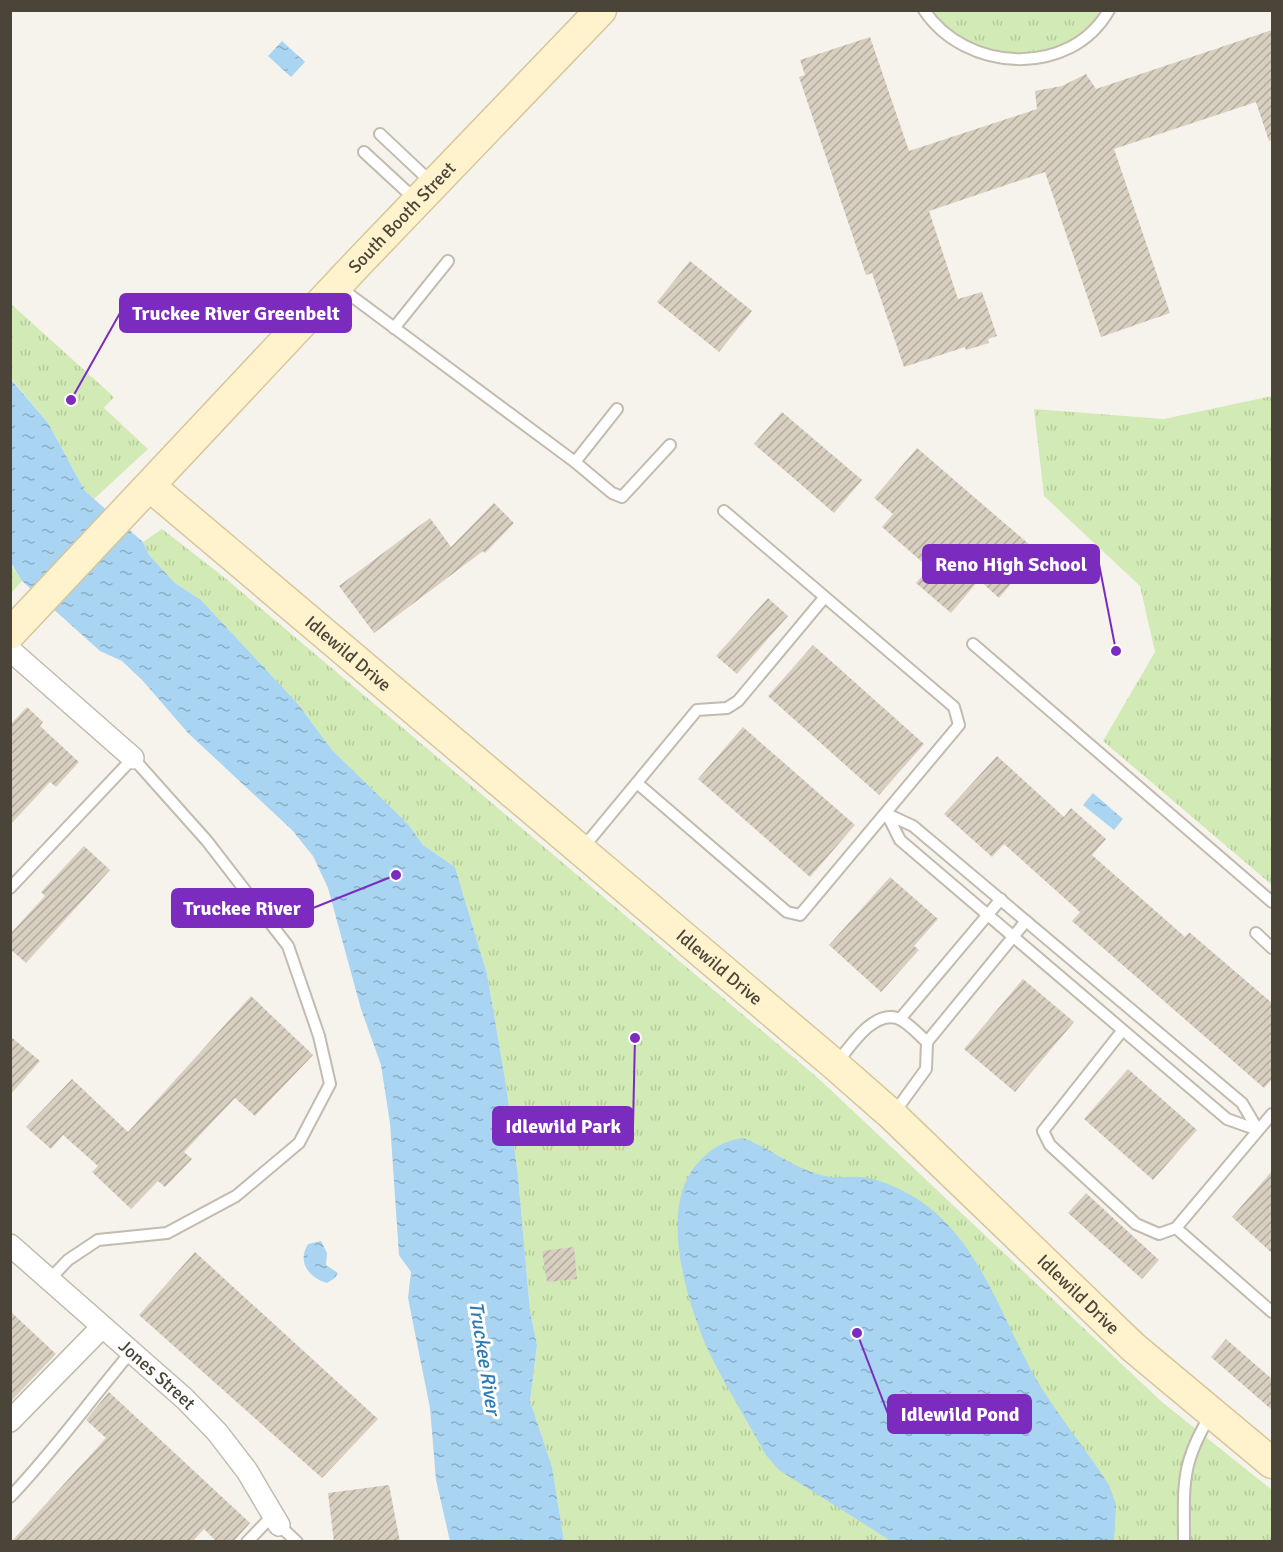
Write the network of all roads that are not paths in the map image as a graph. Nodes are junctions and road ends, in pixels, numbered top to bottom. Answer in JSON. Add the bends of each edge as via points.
{"nodes":[{"id":1,"x":601,"y":10,"type":"edge"},
{"id":2,"x":924,"y":10,"type":"edge"},
{"id":3,"x":1109,"y":10,"type":"edge"},
{"id":4,"x":380,"y":134,"type":"dead end"},
{"id":5,"x":364,"y":152,"type":"dead end"},
{"id":6,"x":426,"y":193,"type":"junction"},
{"id":7,"x":448,"y":261,"type":"dead end"},
{"id":8,"x":338,"y":286,"type":"junction"},
{"id":9,"x":394,"y":328,"type":"junction"},
{"id":10,"x":617,"y":409,"type":"dead end"},
{"id":11,"x":670,"y":445,"type":"dead end"},
{"id":12,"x":575,"y":462,"type":"junction"},
{"id":13,"x":144,"y":495,"type":"junction"},
{"id":14,"x":724,"y":511,"type":"dead end"},
{"id":15,"x":824,"y":598,"type":"junction"},
{"id":16,"x":14,"y":636,"type":"edge"},
{"id":17,"x":973,"y":644,"type":"dead end"},
{"id":18,"x":133,"y":758,"type":"junction"},
{"id":19,"x":637,"y":783,"type":"junction"},
{"id":20,"x":887,"y":814,"type":"junction"},
{"id":21,"x":582,"y":849,"type":"junction"},
{"id":22,"x":10,"y":888,"type":"edge"},
{"id":23,"x":1000,"y":899,"type":"junction"},
{"id":24,"x":1272,"y":902,"type":"edge"},
{"id":25,"x":987,"y":915,"type":"junction"},
{"id":26,"x":1026,"y":921,"type":"junction"},
{"id":27,"x":1256,"y":933,"type":"dead end"},
{"id":28,"x":1013,"y":937,"type":"junction"},
{"id":29,"x":1272,"y":948,"type":"edge"},
{"id":30,"x":900,"y":1019,"type":"junction"},
{"id":31,"x":1122,"y":1031,"type":"junction"},
{"id":32,"x":927,"y":1042,"type":"junction"},
{"id":33,"x":835,"y":1065,"type":"junction"},
{"id":34,"x":1272,"y":1114,"type":"edge"},
{"id":35,"x":892,"y":1115,"type":"junction"},
{"id":36,"x":1258,"y":1130,"type":"junction"},
{"id":37,"x":1176,"y":1228,"type":"junction"},
{"id":38,"x":10,"y":1245,"type":"edge"},
{"id":39,"x":49,"y":1280,"type":"junction"},
{"id":40,"x":1272,"y":1312,"type":"edge"},
{"id":41,"x":102,"y":1327,"type":"junction"},
{"id":42,"x":131,"y":1352,"type":"junction"},
{"id":43,"x":1211,"y":1414,"type":"junction"},
{"id":44,"x":10,"y":1421,"type":"edge"},
{"id":45,"x":1272,"y":1463,"type":"edge"},
{"id":46,"x":10,"y":1497,"type":"edge"},
{"id":47,"x":276,"y":1520,"type":"junction"},
{"id":48,"x":247,"y":1542,"type":"edge"},
{"id":49,"x":297,"y":1542,"type":"edge"},
{"id":50,"x":1184,"y":1542,"type":"edge"}],
"edges":[{"from":1,"to":6,"type":"street","name":"South Booth Street"},
{"from":2,"to":3,"type":"lane","via":[[941,31],[960,45],[981,54],[1028,60],[1072,46],[1091,32]]},
{"from":4,"to":6,"type":"lane"},
{"from":5,"to":6,"type":"lane"},
{"from":6,"to":8,"type":"street","name":"South Booth Street"},
{"from":7,"to":9,"type":"lane"},
{"from":8,"to":9,"type":"lane"},
{"from":8,"to":13,"type":"street","name":"South Booth Street"},
{"from":9,"to":12,"type":"lane"},
{"from":10,"to":12,"type":"lane"},
{"from":11,"to":12,"type":"lane","via":[[622,497]]},
{"from":13,"to":16,"type":"street","name":"South Booth Street"},
{"from":13,"to":21,"type":"street","name":"Idlewild Drive"},
{"from":14,"to":15,"type":"lane"},
{"from":15,"to":19,"type":"lane","via":[[738,701],[727,708],[697,710]]},
{"from":15,"to":20,"type":"lane","via":[[954,707],[959,725]]},
{"from":16,"to":18,"type":"street"},
{"from":17,"to":24,"type":"lane"},
{"from":18,"to":22,"type":"lane"},
{"from":18,"to":39,"type":"lane","via":[[207,841],[288,946],[330,1084],[299,1143],[236,1196],[167,1233],[98,1240],[68,1260]]},
{"from":19,"to":20,"type":"lane","via":[[787,912],[800,915]]},
{"from":19,"to":21,"type":"lane"},
{"from":20,"to":23,"type":"lane","via":[[914,826]]},
{"from":20,"to":25,"type":"lane","via":[[900,840]]},
{"from":21,"to":33,"type":"street","name":"Idlewild Drive"},
{"from":23,"to":25,"type":"lane"},
{"from":23,"to":26,"type":"lane"},
{"from":25,"to":28,"type":"lane"},
{"from":25,"to":30,"type":"lane"},
{"from":26,"to":28,"type":"lane"},
{"from":26,"to":36,"type":"lane","via":[[1242,1102]]},
{"from":27,"to":29,"type":"lane"},
{"from":28,"to":31,"type":"lane"},
{"from":28,"to":32,"type":"lane"},
{"from":30,"to":32,"type":"lane"},
{"from":30,"to":33,"type":"lane","via":[[887,1017],[865,1029]]},
{"from":31,"to":36,"type":"lane","via":[[1227,1119]]},
{"from":31,"to":37,"type":"lane","via":[[1043,1131],[1050,1145],[1136,1224],[1159,1234]]},
{"from":32,"to":35,"type":"lane","via":[[926,1069]]},
{"from":33,"to":35,"type":"street","name":"Idlewild Drive"},
{"from":34,"to":36,"type":"lane"},
{"from":35,"to":43,"type":"street","name":"Idlewild Drive","via":[[1133,1347]]},
{"from":36,"to":37,"type":"lane"},
{"from":37,"to":40,"type":"lane"},
{"from":38,"to":39,"type":"street","name":"Jones Street"},
{"from":39,"to":41,"type":"street","name":"Jones Street"},
{"from":41,"to":42,"type":"street","name":"Jones Street"},
{"from":41,"to":44,"type":"street"},
{"from":42,"to":46,"type":"lane"},
{"from":42,"to":47,"type":"street","name":"Jones Street","via":[[217,1432],[247,1471]]},
{"from":43,"to":45,"type":"street","name":"Idlewild Drive"},
{"from":43,"to":50,"type":"lane","via":[[1189,1455],[1183,1480]]},
{"from":47,"to":48,"type":"lane"},
{"from":47,"to":49,"type":"lane"}]}
